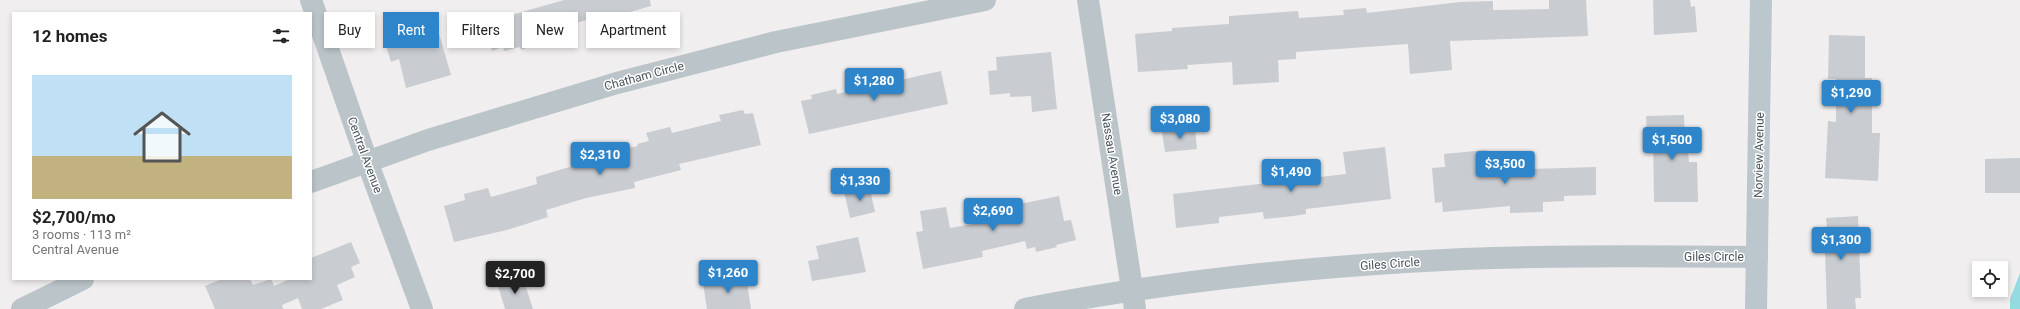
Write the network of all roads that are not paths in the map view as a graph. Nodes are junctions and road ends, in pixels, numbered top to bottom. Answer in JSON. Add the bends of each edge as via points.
{"nodes":[{"id":1,"x":311,"y":0,"type":"edge"},
{"id":2,"x":985,"y":0,"type":"edge"},
{"id":3,"x":1088,"y":0,"type":"edge"},
{"id":4,"x":1761,"y":0,"type":"edge"},
{"id":5,"x":367,"y":162,"type":"junction"},
{"id":6,"x":312,"y":182,"type":"edge"},
{"id":7,"x":1757,"y":257,"type":"junction"},
{"id":8,"x":81,"y":280,"type":"edge"},
{"id":9,"x":1133,"y":300,"type":"edge"},
{"id":10,"x":22,"y":309,"type":"edge"},
{"id":11,"x":422,"y":309,"type":"edge"},
{"id":12,"x":1025,"y":309,"type":"edge"},
{"id":13,"x":1756,"y":309,"type":"edge"}],
"edges":[{"from":1,"to":5,"type":"street","name":"Central Avenue"},
{"from":2,"to":5,"type":"street","name":"Chatham Circle","via":[[776,42],[625,81],[428,140]]},
{"from":3,"to":9,"type":"street","name":"Nassau Avenue"},
{"from":4,"to":7,"type":"street","name":"Norview Avenue"},
{"from":5,"to":6,"type":"street","name":"Chatham Circle"},
{"from":5,"to":11,"type":"street","name":"Central Avenue"},
{"from":7,"to":9,"type":"street","name":"Giles Circle","via":[[1614,256],[1408,262],[1268,273]]},
{"from":7,"to":13,"type":"street","name":"Norview Avenue"},
{"from":8,"to":10,"type":"street"},
{"from":9,"to":12,"type":"street","name":"Giles Circle"}]}
